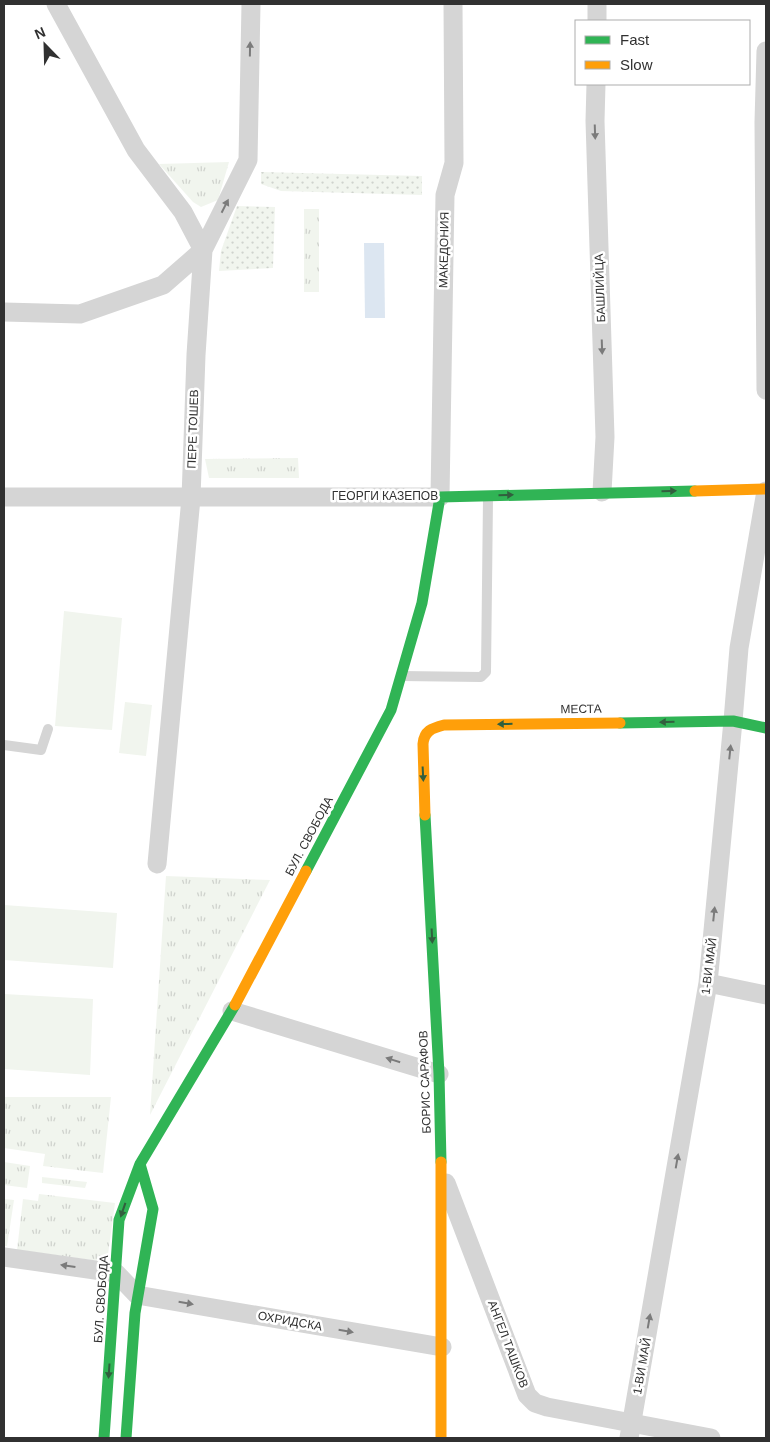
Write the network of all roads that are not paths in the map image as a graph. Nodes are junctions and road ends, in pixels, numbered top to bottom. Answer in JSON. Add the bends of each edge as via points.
{"nodes":[{"id":1,"x":56,"y":4,"type":"edge"},
{"id":2,"x":251,"y":4,"type":"edge"},
{"id":3,"x":453,"y":4,"type":"edge"},
{"id":4,"x":597,"y":4,"type":"edge"},
{"id":5,"x":597,"y":20,"type":"edge"},
{"id":6,"x":766,"y":51,"type":"edge"},
{"id":7,"x":596,"y":85,"type":"edge"},
{"id":8,"x":203,"y":250,"type":"junction"},
{"id":9,"x":766,"y":302,"type":"edge"},
{"id":10,"x":4,"y":312,"type":"edge"},
{"id":11,"x":766,"y":390,"type":"edge"},
{"id":12,"x":766,"y":490,"type":"edge"},
{"id":13,"x":602,"y":492,"type":"junction"},
{"id":14,"x":488,"y":495,"type":"junction"},
{"id":15,"x":440,"y":496,"type":"junction"},
{"id":16,"x":4,"y":497,"type":"edge"},
{"id":17,"x":191,"y":498,"type":"junction"},
{"id":18,"x":400,"y":676,"type":"junction"},
{"id":19,"x":733,"y":722,"type":"junction"},
{"id":20,"x":430,"y":728,"type":"joint"},
{"id":21,"x":766,"y":728,"type":"edge"},
{"id":22,"x":48,"y":729,"type":"dead end"},
{"id":23,"x":4,"y":745,"type":"edge"},
{"id":24,"x":157,"y":864,"type":"dead end"},
{"id":25,"x":708,"y":983,"type":"junction"},
{"id":26,"x":766,"y":994,"type":"edge"},
{"id":27,"x":232,"y":1011,"type":"junction"},
{"id":28,"x":439,"y":1074,"type":"junction"},
{"id":29,"x":140,"y":1164,"type":"junction"},
{"id":30,"x":441,"y":1170,"type":"junction"},
{"id":31,"x":4,"y":1257,"type":"edge"},
{"id":32,"x":4,"y":1261,"type":"edge"},
{"id":33,"x":116,"y":1273,"type":"junction"},
{"id":34,"x":138,"y":1295,"type":"junction"},
{"id":35,"x":442,"y":1347,"type":"junction"},
{"id":36,"x":631,"y":1430,"type":"edge"},
{"id":37,"x":104,"y":1438,"type":"edge"},
{"id":38,"x":126,"y":1438,"type":"edge"},
{"id":39,"x":441,"y":1438,"type":"edge"},
{"id":40,"x":712,"y":1438,"type":"edge"}],
"edges":[{"from":1,"to":8,"type":"street","via":[[136,150],[183,212]]},
{"from":8,"to":2,"type":"street","name":"ПЕРЕ ТОШЕВ","one_way":true,"via":[[248,160]]},
{"from":3,"to":15,"type":"street","name":"МАКЕДОНИЯ","via":[[454,163],[446,195]]},
{"from":4,"to":5,"type":"street"},
{"from":6,"to":9,"type":"street"},
{"from":7,"to":13,"type":"street","name":"БАШЛИЙЦА","one_way":true,"via":[[605,437]]},
{"from":8,"to":10,"type":"street","via":[[163,285],[80,314]]},
{"from":8,"to":17,"type":"street","name":"ПЕРЕ ТОШЕВ"},
{"from":9,"to":11,"type":"street"},
{"from":13,"to":12,"type":"street","name":"ГЕОРГИ КАЗЕПОВ","one_way":true},
{"from":12,"to":19,"type":"street","name":"1-ВИ МАЙ","via":[[739,648]]},
{"from":14,"to":13,"type":"street","name":"ГЕОРГИ КАЗЕПОВ","one_way":true},
{"from":14,"to":15,"type":"street","name":"ГЕОРГИ КАЗЕПОВ"},
{"from":14,"to":18,"type":"lane","via":[[486,672],[481,676]]},
{"from":15,"to":17,"type":"street","name":"ГЕОРГИ КАЗЕПОВ"},
{"from":15,"to":18,"type":"street","name":"БУЛ. СВОБОДА","via":[[422,603]]},
{"from":16,"to":17,"type":"street","name":"ГЕОРГИ КАЗЕПОВ"},
{"from":17,"to":24,"type":"street","name":"ПЕРЕ ТОШЕВ"},
{"from":18,"to":27,"type":"street","name":"БУЛ. СВОБОДА","via":[[390,710]]},
{"from":19,"to":20,"type":"street","name":"МЕСТА","one_way":true,"via":[[444,725]]},
{"from":19,"to":21,"type":"street","name":"МЕСТА"},
{"from":25,"to":19,"type":"street","name":"1-ВИ МАЙ","one_way":true},
{"from":20,"to":28,"type":"street","name":"БОРИС САРАФОВ","one_way":true,"via":[[423,737],[422,758]]},
{"from":22,"to":23,"type":"lane","via":[[41,750]]},
{"from":25,"to":26,"type":"street"},
{"from":36,"to":25,"type":"street","name":"1-ВИ МАЙ","one_way":true},
{"from":28,"to":27,"type":"street","one_way":true},
{"from":27,"to":29,"type":"street","name":"БУЛ. СВОБОДА"},
{"from":28,"to":30,"type":"street","name":"БОРИС САРАФОВ"},
{"from":29,"to":33,"type":"street","name":"БУЛ. СВОБОДА","one_way":true,"via":[[120,1220]]},
{"from":29,"to":34,"type":"street","via":[[153,1210]]},
{"from":30,"to":35,"type":"street","name":"БОРИС САРАФОВ"},
{"from":30,"to":36,"type":"street","name":"АНГЕЛ ТАШКОВ","via":[[527,1395],[535,1403]]},
{"from":31,"to":32,"type":"street"},
{"from":33,"to":31,"type":"street","one_way":true},
{"from":33,"to":34,"type":"street"},
{"from":33,"to":37,"type":"street","name":"БУЛ. СВОБОДА","one_way":true},
{"from":34,"to":35,"type":"street","name":"ОХРИДСКА","one_way":true},
{"from":34,"to":38,"type":"street"},
{"from":35,"to":39,"type":"street","name":"БОРИС САРАФОВ"},
{"from":36,"to":40,"type":"street","name":"АНГЕЛ ТАШКОВ"}]}
